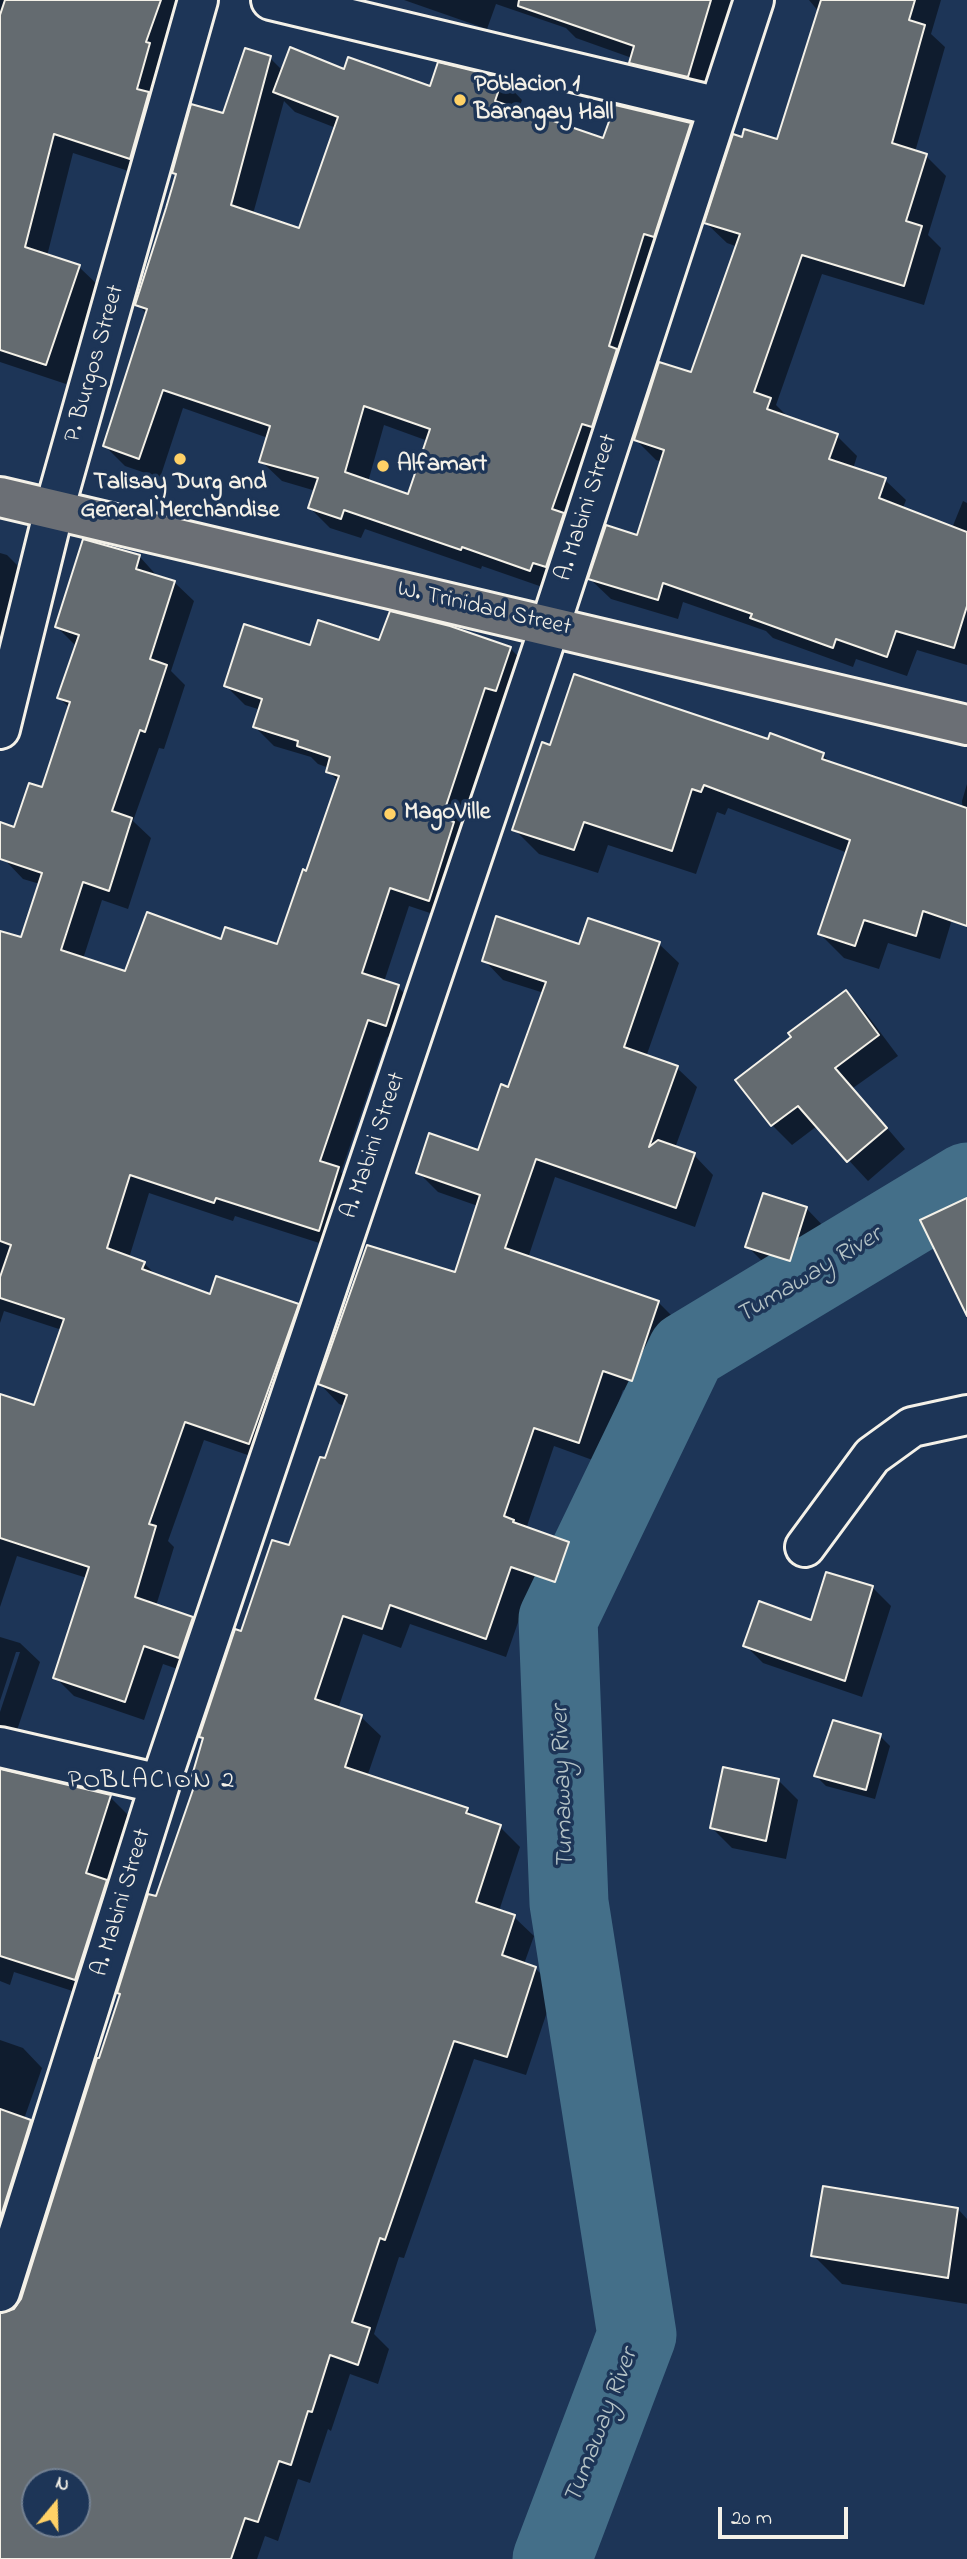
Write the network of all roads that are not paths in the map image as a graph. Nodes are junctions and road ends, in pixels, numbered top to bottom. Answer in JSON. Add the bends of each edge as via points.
{"nodes":[{"id":1,"x":198,"y":0,"type":"edge"},
{"id":2,"x":271,"y":0,"type":"edge"},
{"id":3,"x":754,"y":0,"type":"edge"},
{"id":4,"x":719,"y":107,"type":"junction"},
{"id":5,"x":0,"y":497,"type":"edge"},
{"id":6,"x":54,"y":510,"type":"junction"},
{"id":7,"x":550,"y":626,"type":"junction"},
{"id":8,"x":967,"y":725,"type":"edge"},
{"id":9,"x":0,"y":729,"type":"edge"},
{"id":10,"x":967,"y":1415,"type":"edge"},
{"id":11,"x":805,"y":1547,"type":"dead end"},
{"id":12,"x":0,"y":1746,"type":"edge"},
{"id":13,"x":160,"y":1784,"type":"junction"},
{"id":14,"x":0,"y":2292,"type":"edge"}],
"edges":[{"from":1,"to":6,"type":"street","name":"P. Burgos Street"},
{"from":2,"to":4,"type":"street"},
{"from":3,"to":4,"type":"street","name":"A. Mabini Street"},
{"from":4,"to":7,"type":"street","name":"A. Mabini Street"},
{"from":5,"to":6,"type":"main road","name":"W. Trinidad Street"},
{"from":6,"to":7,"type":"main road","name":"W. Trinidad Street"},
{"from":6,"to":9,"type":"street","name":"P. Burgos Street"},
{"from":7,"to":8,"type":"main road","name":"W. Trinidad Street"},
{"from":7,"to":13,"type":"street","name":"A. Mabini Street"},
{"from":10,"to":11,"type":"street","via":[[912,1427],[872,1456]]},
{"from":12,"to":13,"type":"street"},
{"from":13,"to":14,"type":"street","name":"A. Mabini Street"}]}
